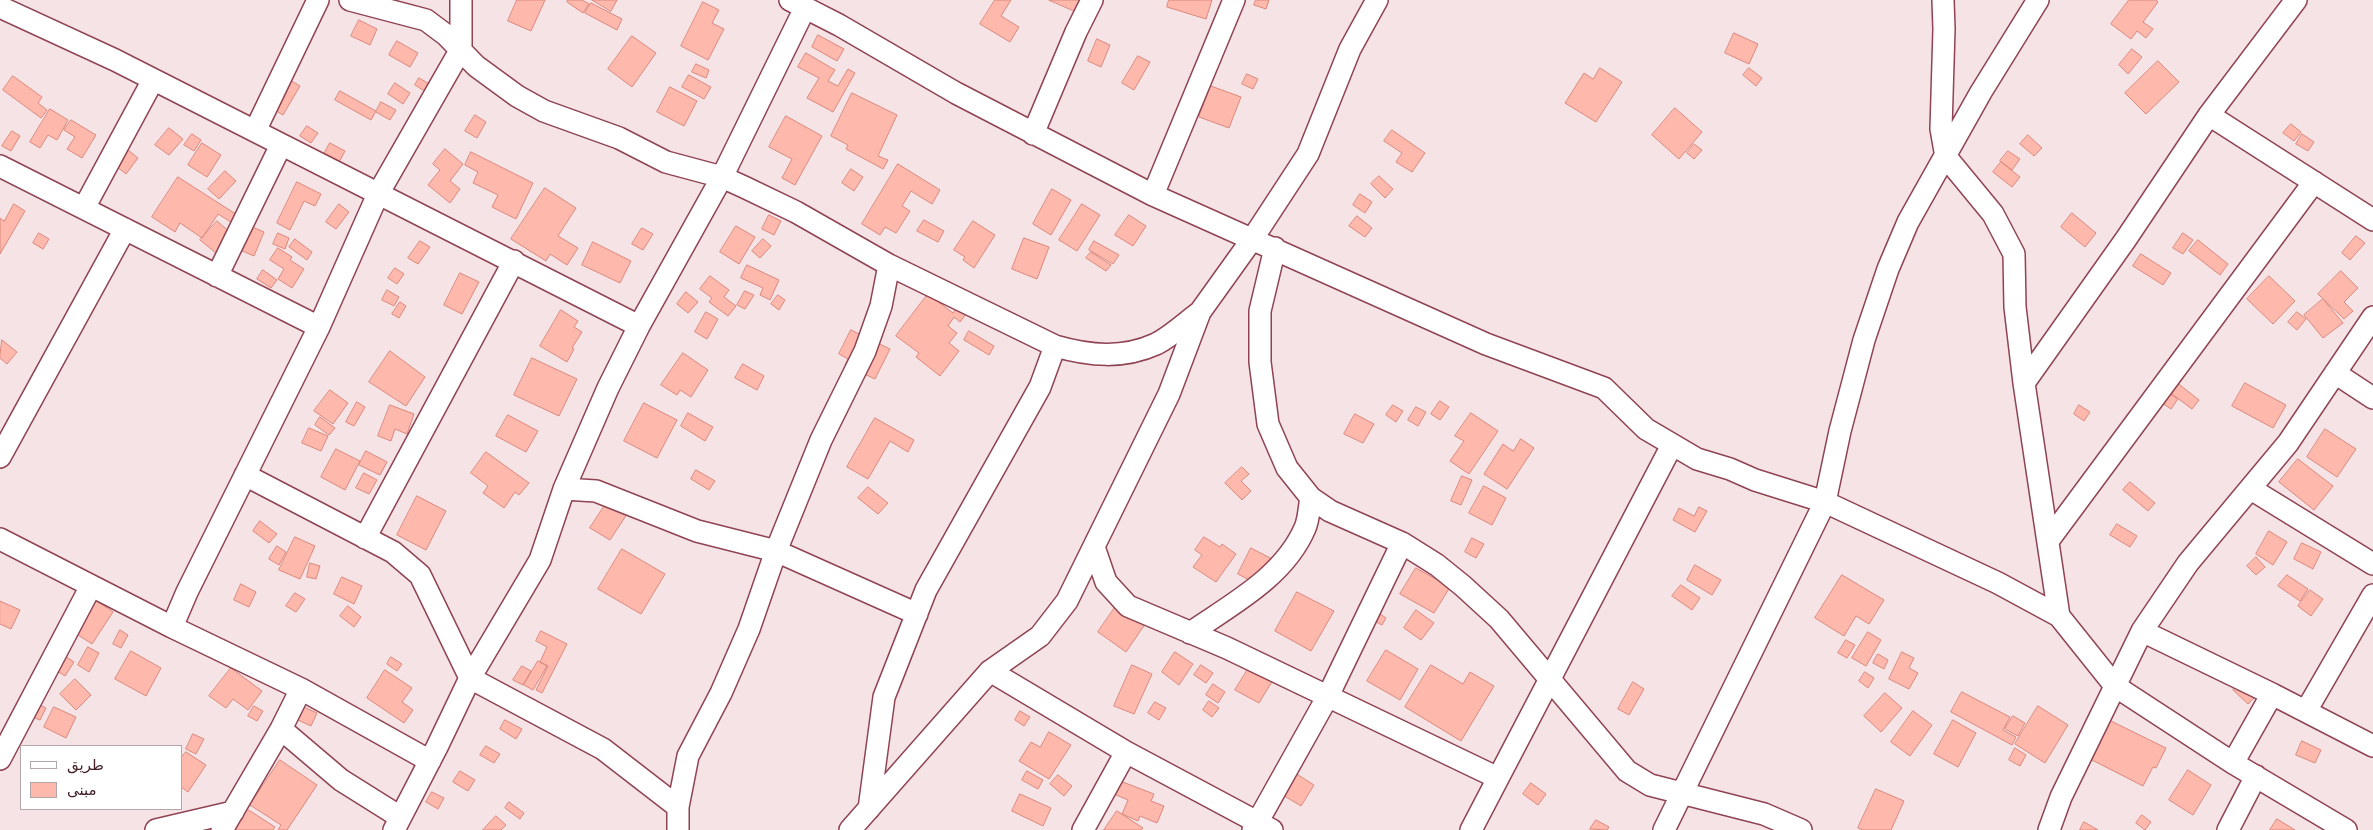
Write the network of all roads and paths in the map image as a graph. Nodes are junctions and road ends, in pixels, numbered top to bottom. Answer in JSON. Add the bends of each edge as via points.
{"nodes":[{"id":1,"x":318,"y":0,"type":"edge"},
{"id":2,"x":350,"y":0,"type":"edge"},
{"id":3,"x":461,"y":0,"type":"edge"},
{"id":4,"x":1092,"y":0,"type":"edge"},
{"id":5,"x":1234,"y":0,"type":"edge"},
{"id":6,"x":1377,"y":0,"type":"edge"},
{"id":7,"x":1942,"y":0,"type":"edge"},
{"id":8,"x":2038,"y":0,"type":"edge"},
{"id":9,"x":2296,"y":0,"type":"edge"},
{"id":10,"x":798,"y":4,"type":"edge"},
{"id":11,"x":0,"y":7,"type":"edge"},
{"id":12,"x":461,"y":49,"type":"junction"},
{"id":13,"x":154,"y":80,"type":"junction"},
{"id":14,"x":2209,"y":115,"type":"junction"},
{"id":15,"x":255,"y":131,"type":"junction"},
{"id":16,"x":1033,"y":134,"type":"junction"},
{"id":17,"x":282,"y":145,"type":"junction"},
{"id":18,"x":1946,"y":157,"type":"junction"},
{"id":19,"x":0,"y":166,"type":"edge"},
{"id":20,"x":722,"y":177,"type":"junction"},
{"id":21,"x":2314,"y":182,"type":"junction"},
{"id":22,"x":378,"y":194,"type":"junction"},
{"id":23,"x":1153,"y":195,"type":"junction"},
{"id":24,"x":84,"y":208,"type":"junction"},
{"id":25,"x":2373,"y":220,"type":"edge"},
{"id":26,"x":124,"y":230,"type":"junction"},
{"id":27,"x":1253,"y":238,"type":"junction"},
{"id":28,"x":1275,"y":248,"type":"junction"},
{"id":29,"x":514,"y":261,"type":"junction"},
{"id":30,"x":889,"y":265,"type":"junction"},
{"id":31,"x":217,"y":276,"type":"junction"},
{"id":32,"x":1200,"y":312,"type":"junction"},
{"id":33,"x":2373,"y":317,"type":"edge"},
{"id":34,"x":639,"y":326,"type":"junction"},
{"id":35,"x":319,"y":327,"type":"junction"},
{"id":36,"x":1055,"y":346,"type":"junction"},
{"id":37,"x":2335,"y":373,"type":"junction"},
{"id":38,"x":2024,"y":383,"type":"junction"},
{"id":39,"x":2373,"y":398,"type":"edge"},
{"id":40,"x":1672,"y":445,"type":"junction"},
{"id":41,"x":0,"y":457,"type":"edge"},
{"id":42,"x":245,"y":475,"type":"junction"},
{"id":43,"x":564,"y":488,"type":"junction"},
{"id":44,"x":2251,"y":489,"type":"junction"},
{"id":45,"x":1311,"y":498,"type":"junction"},
{"id":46,"x":1825,"y":502,"type":"junction"},
{"id":47,"x":365,"y":538,"type":"junction"},
{"id":48,"x":0,"y":539,"type":"edge"},
{"id":49,"x":2048,"y":541,"type":"junction"},
{"id":50,"x":1402,"y":543,"type":"junction"},
{"id":51,"x":1094,"y":547,"type":"junction"},
{"id":52,"x":776,"y":551,"type":"junction"},
{"id":53,"x":2373,"y":564,"type":"edge"},
{"id":54,"x":91,"y":586,"type":"junction"},
{"id":55,"x":2373,"y":595,"type":"edge"},
{"id":56,"x":917,"y":614,"type":"junction"},
{"id":57,"x":2059,"y":616,"type":"junction"},
{"id":58,"x":172,"y":627,"type":"junction"},
{"id":59,"x":2142,"y":631,"type":"junction"},
{"id":60,"x":1190,"y":633,"type":"junction"},
{"id":61,"x":990,"y":671,"type":"junction"},
{"id":62,"x":470,"y":678,"type":"junction"},
{"id":63,"x":1550,"y":680,"type":"junction"},
{"id":64,"x":2115,"y":686,"type":"junction"},
{"id":65,"x":301,"y":689,"type":"junction"},
{"id":66,"x":2272,"y":694,"type":"junction"},
{"id":67,"x":1328,"y":696,"type":"junction"},
{"id":68,"x":2306,"y":711,"type":"junction"},
{"id":69,"x":282,"y":729,"type":"junction"},
{"id":70,"x":2373,"y":746,"type":"edge"},
{"id":71,"x":1126,"y":752,"type":"junction"},
{"id":72,"x":0,"y":759,"type":"edge"},
{"id":73,"x":430,"y":761,"type":"junction"},
{"id":74,"x":2233,"y":763,"type":"junction"},
{"id":75,"x":2256,"y":776,"type":"junction"},
{"id":76,"x":1498,"y":778,"type":"junction"},
{"id":77,"x":1684,"y":793,"type":"junction"},
{"id":78,"x":678,"y":807,"type":"junction"},
{"id":79,"x":869,"y":809,"type":"junction"},
{"id":80,"x":233,"y":812,"type":"junction"},
{"id":81,"x":1764,"y":822,"type":"edge"},
{"id":82,"x":397,"y":824,"type":"edge"},
{"id":83,"x":1260,"y":828,"type":"edge"},
{"id":84,"x":156,"y":830,"type":"edge"},
{"id":85,"x":222,"y":830,"type":"edge"},
{"id":86,"x":678,"y":830,"type":"edge"},
{"id":87,"x":850,"y":830,"type":"edge"},
{"id":88,"x":1082,"y":830,"type":"edge"},
{"id":89,"x":1471,"y":830,"type":"edge"},
{"id":90,"x":1664,"y":830,"type":"edge"},
{"id":91,"x":1801,"y":830,"type":"edge"},
{"id":92,"x":2049,"y":830,"type":"edge"},
{"id":93,"x":2228,"y":830,"type":"edge"},
{"id":94,"x":2346,"y":830,"type":"edge"}],
"edges":[{"from":1,"to":15,"type":"street"},
{"from":2,"to":12,"type":"street","via":[[426,20]]},
{"from":3,"to":12,"type":"street"},
{"from":4,"to":16,"type":"street"},
{"from":5,"to":23,"type":"street"},
{"from":6,"to":27,"type":"street","via":[[1350,49],[1308,154]]},
{"from":7,"to":18,"type":"street","via":[[1941,129]]},
{"from":8,"to":18,"type":"street","via":[[1981,92]]},
{"from":9,"to":14,"type":"street"},
{"from":10,"to":16,"type":"street"},
{"from":10,"to":20,"type":"street"},
{"from":11,"to":13,"type":"street"},
{"from":12,"to":20,"type":"street","via":[[476,66],[544,111],[619,138],[666,162]]},
{"from":12,"to":22,"type":"street"},
{"from":13,"to":15,"type":"street"},
{"from":13,"to":24,"type":"street"},
{"from":14,"to":21,"type":"street"},
{"from":14,"to":38,"type":"street"},
{"from":15,"to":17,"type":"street"},
{"from":16,"to":23,"type":"street"},
{"from":17,"to":22,"type":"street"},
{"from":17,"to":31,"type":"street"},
{"from":18,"to":38,"type":"street","via":[[1993,214],[2014,254],[2015,307]]},
{"from":18,"to":46,"type":"street","via":[[1908,222],[1888,270],[1864,340]]},
{"from":19,"to":24,"type":"street"},
{"from":20,"to":30,"type":"street","via":[[796,212]]},
{"from":20,"to":34,"type":"street"},
{"from":21,"to":25,"type":"street"},
{"from":21,"to":49,"type":"street"},
{"from":22,"to":29,"type":"street"},
{"from":22,"to":35,"type":"street"},
{"from":23,"to":27,"type":"street"},
{"from":24,"to":26,"type":"street"},
{"from":26,"to":31,"type":"street"},
{"from":26,"to":41,"type":"street"},
{"from":27,"to":28,"type":"street"},
{"from":27,"to":32,"type":"street"},
{"from":28,"to":40,"type":"street","via":[[1486,344],[1604,388],[1646,429]]},
{"from":28,"to":45,"type":"street","via":[[1260,311],[1260,362],[1268,424],[1287,468]]},
{"from":29,"to":34,"type":"street"},
{"from":29,"to":47,"type":"street"},
{"from":30,"to":36,"type":"street"},
{"from":30,"to":52,"type":"street","via":[[881,306],[864,351],[821,440]]},
{"from":31,"to":35,"type":"street"},
{"from":32,"to":36,"type":"street","via":[[1158,343],[1125,355],[1083,354]]},
{"from":32,"to":51,"type":"street","via":[[1169,394]]},
{"from":33,"to":37,"type":"street"},
{"from":34,"to":43,"type":"street"},
{"from":35,"to":42,"type":"street"},
{"from":36,"to":56,"type":"street","via":[[1040,387],[926,590]]},
{"from":37,"to":39,"type":"street"},
{"from":37,"to":44,"type":"street","via":[[2288,443]]},
{"from":38,"to":49,"type":"street"},
{"from":40,"to":46,"type":"street","via":[[1697,459]]},
{"from":40,"to":63,"type":"street"},
{"from":42,"to":47,"type":"street"},
{"from":42,"to":58,"type":"street"},
{"from":43,"to":52,"type":"street","via":[[596,491],[696,531]]},
{"from":43,"to":62,"type":"street","via":[[540,560]]},
{"from":44,"to":53,"type":"street"},
{"from":44,"to":59,"type":"street","via":[[2188,564]]},
{"from":45,"to":50,"type":"street","via":[[1352,523]]},
{"from":45,"to":60,"type":"street","via":[[1306,526],[1282,564],[1251,592]]},
{"from":46,"to":57,"type":"street","via":[[1998,583]]},
{"from":46,"to":77,"type":"street"},
{"from":47,"to":62,"type":"street","via":[[393,552],[420,575]]},
{"from":48,"to":54,"type":"street"},
{"from":49,"to":57,"type":"street"},
{"from":50,"to":63,"type":"street","via":[[1438,565],[1499,619]]},
{"from":50,"to":67,"type":"street"},
{"from":51,"to":60,"type":"street","via":[[1106,582],[1128,606]]},
{"from":51,"to":61,"type":"street","via":[[1066,602],[1040,636]]},
{"from":52,"to":56,"type":"street"},
{"from":52,"to":78,"type":"street","via":[[749,629],[688,756]]},
{"from":54,"to":58,"type":"street"},
{"from":54,"to":72,"type":"street"},
{"from":55,"to":68,"type":"street"},
{"from":56,"to":79,"type":"street","via":[[884,697]]},
{"from":57,"to":64,"type":"street"},
{"from":58,"to":65,"type":"street"},
{"from":59,"to":64,"type":"street"},
{"from":59,"to":66,"type":"street"},
{"from":60,"to":67,"type":"street"},
{"from":61,"to":71,"type":"street"},
{"from":61,"to":79,"type":"street"},
{"from":62,"to":73,"type":"street"},
{"from":62,"to":78,"type":"street","via":[[603,749]]},
{"from":63,"to":76,"type":"street"},
{"from":63,"to":77,"type":"street","via":[[1627,772],[1650,785]]},
{"from":64,"to":74,"type":"street"},
{"from":64,"to":92,"type":"street","via":[[2061,797]]},
{"from":65,"to":69,"type":"street"},
{"from":65,"to":73,"type":"street"},
{"from":66,"to":68,"type":"street"},
{"from":66,"to":74,"type":"street"},
{"from":67,"to":76,"type":"street"},
{"from":67,"to":83,"type":"street"},
{"from":68,"to":70,"type":"street"},
{"from":69,"to":80,"type":"street"},
{"from":69,"to":82,"type":"street"},
{"from":71,"to":83,"type":"street"},
{"from":71,"to":88,"type":"street"},
{"from":73,"to":82,"type":"street"},
{"from":74,"to":75,"type":"street"},
{"from":75,"to":93,"type":"street"},
{"from":75,"to":94,"type":"street"},
{"from":76,"to":89,"type":"street"},
{"from":77,"to":81,"type":"street"},
{"from":77,"to":90,"type":"street"},
{"from":78,"to":86,"type":"street"},
{"from":79,"to":87,"type":"street"},
{"from":80,"to":84,"type":"street"},
{"from":80,"to":85,"type":"street"},
{"from":81,"to":91,"type":"street"}]}
